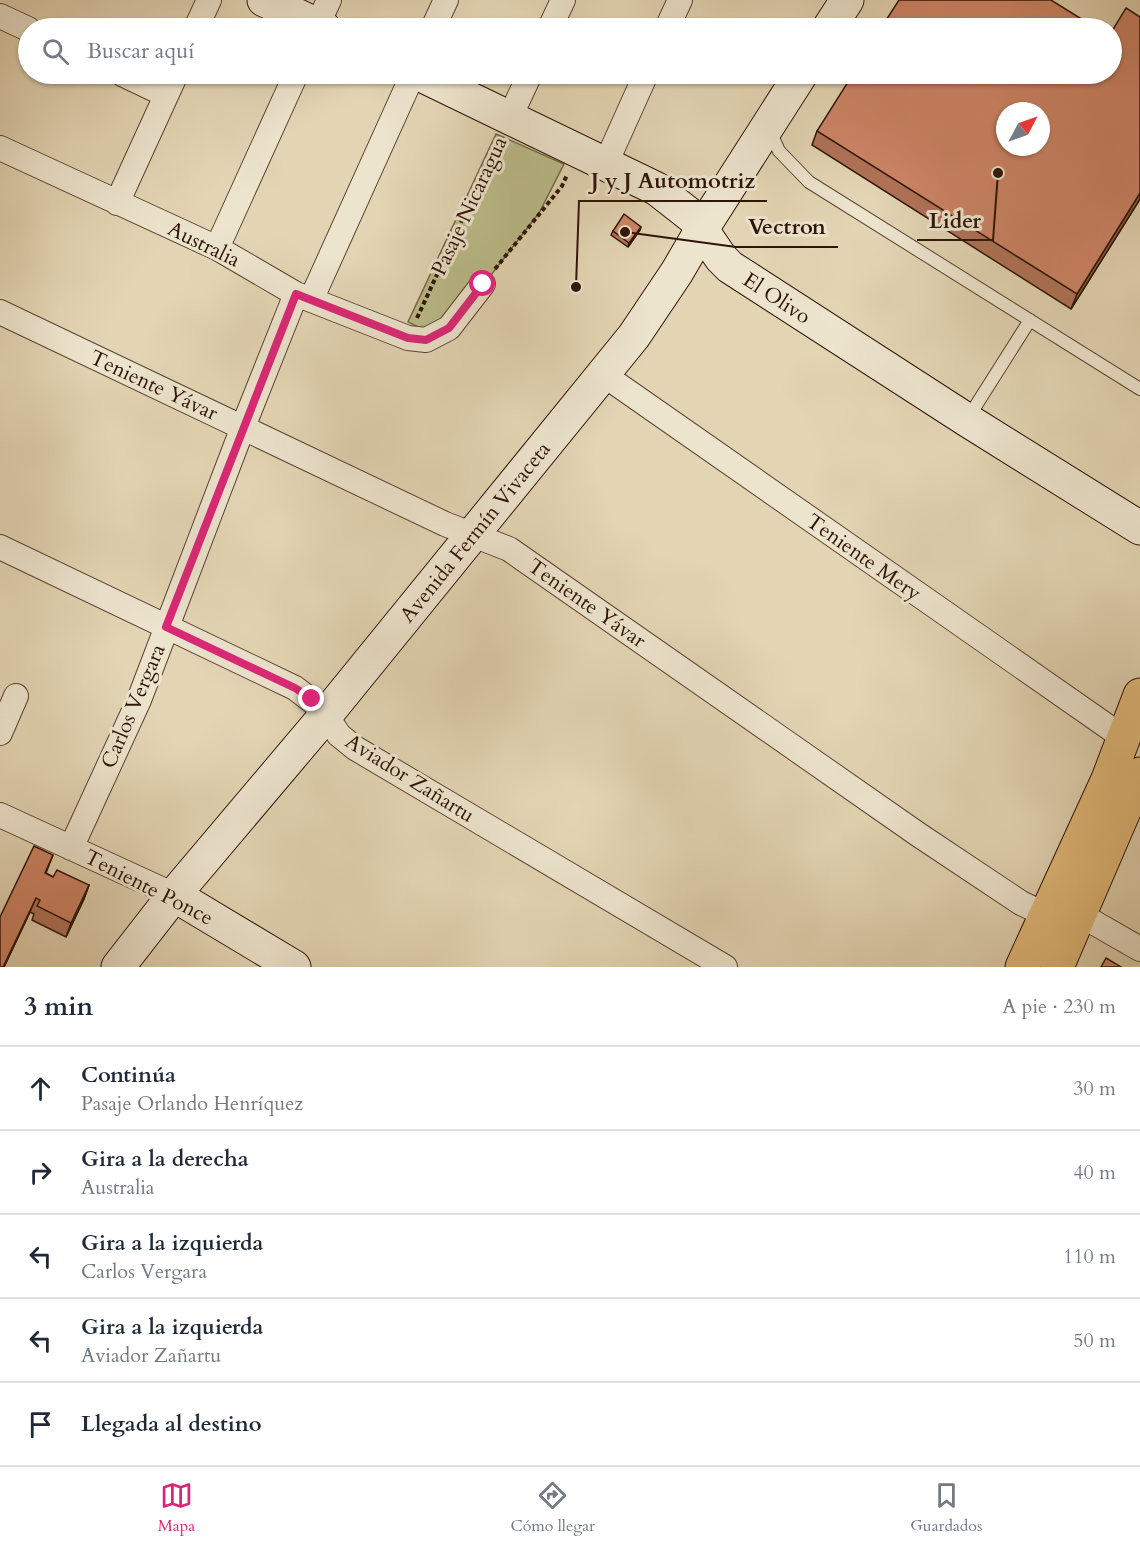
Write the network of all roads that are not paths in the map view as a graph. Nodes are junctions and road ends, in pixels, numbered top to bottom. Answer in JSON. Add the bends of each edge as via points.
{"nodes":[{"id":1,"x":209,"y":0,"type":"edge"},
{"id":2,"x":264,"y":0,"type":"edge"},
{"id":3,"x":446,"y":0,"type":"edge"},
{"id":4,"x":563,"y":0,"type":"edge"},
{"id":5,"x":680,"y":0,"type":"edge"},
{"id":6,"x":847,"y":0,"type":"edge"},
{"id":7,"x":0,"y":16,"type":"edge"},
{"id":8,"x":201,"y":18,"type":"edge"},
{"id":9,"x":314,"y":18,"type":"edge"},
{"id":10,"x":438,"y":18,"type":"edge"},
{"id":11,"x":555,"y":18,"type":"edge"},
{"id":12,"x":672,"y":18,"type":"edge"},
{"id":13,"x":835,"y":18,"type":"edge"},
{"id":14,"x":18,"y":24,"type":"edge"},
{"id":15,"x":171,"y":84,"type":"edge"},
{"id":16,"x":291,"y":84,"type":"edge"},
{"id":17,"x":408,"y":84,"type":"edge"},
{"id":18,"x":440,"y":84,"type":"edge"},
{"id":19,"x":525,"y":84,"type":"edge"},
{"id":20,"x":640,"y":84,"type":"edge"},
{"id":21,"x":795,"y":84,"type":"edge"},
{"id":22,"x":510,"y":117,"type":"junction"},
{"id":23,"x":768,"y":127,"type":"junction"},
{"id":24,"x":0,"y":148,"type":"edge"},
{"id":25,"x":593,"y":157,"type":"junction"},
{"id":26,"x":117,"y":203,"type":"junction"},
{"id":27,"x":702,"y":229,"type":"junction"},
{"id":28,"x":217,"y":248,"type":"junction"},
{"id":29,"x":483,"y":284,"type":"road end"},
{"id":30,"x":304,"y":297,"type":"junction"},
{"id":31,"x":0,"y":312,"type":"edge"},
{"id":32,"x":1030,"y":320,"type":"junction"},
{"id":33,"x":604,"y":375,"type":"junction"},
{"id":34,"x":1140,"y":389,"type":"edge"},
{"id":35,"x":967,"y":420,"type":"junction"},
{"id":36,"x":243,"y":427,"type":"junction"},
{"id":37,"x":1140,"y":528,"type":"edge"},
{"id":38,"x":473,"y":534,"type":"junction"},
{"id":39,"x":0,"y":547,"type":"edge"},
{"id":40,"x":166,"y":627,"type":"junction"},
{"id":41,"x":1140,"y":695,"type":"edge"},
{"id":42,"x":16,"y":696,"type":"dead end"},
{"id":43,"x":326,"y":715,"type":"junction"},
{"id":44,"x":0,"y":733,"type":"edge"},
{"id":45,"x":1124,"y":738,"type":"junction"},
{"id":46,"x":1140,"y":774,"type":"edge"},
{"id":47,"x":0,"y":815,"type":"edge"},
{"id":48,"x":71,"y":848,"type":"junction"},
{"id":49,"x":174,"y":895,"type":"junction"},
{"id":50,"x":1061,"y":918,"type":"junction"},
{"id":51,"x":1140,"y":949,"type":"edge"},
{"id":52,"x":118,"y":967,"type":"edge"},
{"id":53,"x":294,"y":967,"type":"edge"},
{"id":54,"x":725,"y":967,"type":"edge"},
{"id":55,"x":1022,"y":967,"type":"edge"},
{"id":56,"x":1057,"y":967,"type":"edge"}],
"edges":[{"from":1,"to":8,"type":"street"},
{"from":2,"to":9,"type":"main road"},
{"from":3,"to":10,"type":"street"},
{"from":4,"to":11,"type":"street"},
{"from":5,"to":12,"type":"street"},
{"from":6,"to":13,"type":"main road"},
{"from":7,"to":14,"type":"street"},
{"from":15,"to":26,"type":"street"},
{"from":16,"to":28,"type":"street"},
{"from":17,"to":30,"type":"street","name":"Carlos Vergara"},
{"from":18,"to":22,"type":"main road","name":"El Olivo"},
{"from":19,"to":22,"type":"street","name":"Pasaje Nicaragua"},
{"from":20,"to":25,"type":"street"},
{"from":21,"to":23,"type":"main road","name":"Avenida Fermín Vivaceta"},
{"from":22,"to":25,"type":"main road","name":"El Olivo"},
{"from":23,"to":27,"type":"main road","name":"Avenida Fermín Vivaceta"},
{"from":23,"to":32,"type":"lane","via":[[779,151],[809,182]]},
{"from":24,"to":26,"type":"street","name":"Australia"},
{"from":25,"to":27,"type":"main road","name":"El Olivo","via":[[657,189],[681,206]]},
{"from":26,"to":28,"type":"street","name":"Australia"},
{"from":27,"to":33,"type":"main road","name":"Avenida Fermín Vivaceta","via":[[658,302]]},
{"from":27,"to":35,"type":"main road","name":"El Olivo","via":[[730,267]]},
{"from":28,"to":30,"type":"street","name":"Australia"},
{"from":29,"to":30,"type":"street","name":"Australia","via":[[449,328],[426,340],[408,338]]},
{"from":30,"to":36,"type":"street","name":"Carlos Vergara"},
{"from":31,"to":36,"type":"street","name":"Teniente Yávar"},
{"from":32,"to":34,"type":"lane"},
{"from":32,"to":35,"type":"lane"},
{"from":33,"to":38,"type":"main road","name":"Avenida Fermín Vivaceta"},
{"from":33,"to":45,"type":"street","name":"Teniente Mery"},
{"from":35,"to":37,"type":"main road","name":"El Olivo"},
{"from":36,"to":38,"type":"street","name":"Teniente Yávar"},
{"from":36,"to":40,"type":"street","name":"Carlos Vergara"},
{"from":38,"to":43,"type":"main road","name":"Avenida Fermín Vivaceta"},
{"from":38,"to":50,"type":"street","name":"Teniente Yávar","via":[[509,549],[1021,903]]},
{"from":39,"to":40,"type":"street","name":"Aviador Zañartu"},
{"from":40,"to":43,"type":"street","name":"Aviador Zañartu","via":[[295,688]]},
{"from":40,"to":48,"type":"street","name":"Carlos Vergara","via":[[134,711]]},
{"from":41,"to":45,"type":"main road"},
{"from":42,"to":44,"type":"street"},
{"from":43,"to":49,"type":"main road","name":"Avenida Fermín Vivaceta"},
{"from":43,"to":54,"type":"street","name":"Aviador Zañartu","via":[[339,735],[355,748]]},
{"from":45,"to":50,"type":"main road"},
{"from":46,"to":50,"type":"main road"},
{"from":47,"to":48,"type":"street","name":"Teniente Ponce"},
{"from":48,"to":49,"type":"street","name":"Teniente Ponce"},
{"from":49,"to":52,"type":"main road","name":"Avenida Fermín Vivaceta"},
{"from":49,"to":53,"type":"main road","name":"Teniente Ponce"},
{"from":50,"to":51,"type":"street","name":"Teniente Yávar","via":[[1093,922]]},
{"from":50,"to":55,"type":"main road"},
{"from":50,"to":56,"type":"main road"}]}
